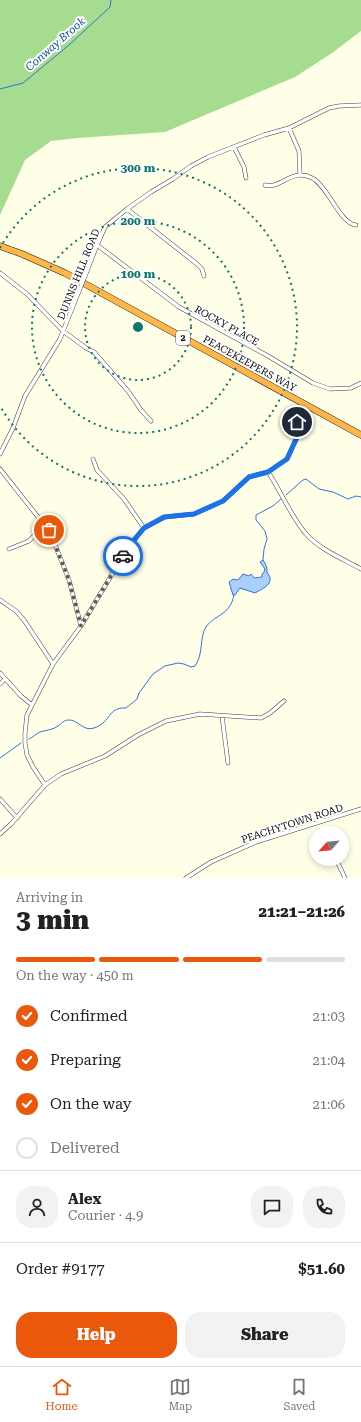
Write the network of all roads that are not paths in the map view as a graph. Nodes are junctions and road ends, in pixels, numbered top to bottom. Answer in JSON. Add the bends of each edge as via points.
{"nodes":[{"id":1,"x":361,"y":106,"type":"edge"},
{"id":2,"x":289,"y":128,"type":"junction"},
{"id":3,"x":234,"y":147,"type":"junction"},
{"id":4,"x":300,"y":174,"type":"junction"},
{"id":5,"x":246,"y":178,"type":"dead end"},
{"id":6,"x":265,"y":185,"type":"dead end"},
{"id":7,"x":127,"y":209,"type":"junction"},
{"id":8,"x":356,"y":225,"type":"dead end"},
{"id":9,"x":97,"y":245,"type":"junction"},
{"id":10,"x":0,"y":246,"type":"edge"},
{"id":11,"x":0,"y":273,"type":"edge"},
{"id":12,"x":204,"y":276,"type":"dead end"},
{"id":13,"x":64,"y":331,"type":"junction"},
{"id":14,"x":361,"y":383,"type":"edge"},
{"id":15,"x":151,"y":421,"type":"dead end"},
{"id":16,"x":297,"y":422,"type":"dead end"},
{"id":17,"x":361,"y":435,"type":"edge"},
{"id":18,"x":0,"y":454,"type":"edge"},
{"id":19,"x":93,"y":459,"type":"dead end"},
{"id":20,"x":0,"y":469,"type":"edge"},
{"id":21,"x":268,"y":472,"type":"junction"},
{"id":22,"x":45,"y":524,"type":"junction"},
{"id":23,"x":144,"y":528,"type":"junction"},
{"id":24,"x":9,"y":549,"type":"dead end"},
{"id":25,"x":361,"y":569,"type":"edge"},
{"id":26,"x":0,"y":600,"type":"edge"},
{"id":27,"x":81,"y":626,"type":"junction"},
{"id":28,"x":53,"y":664,"type":"junction"},
{"id":29,"x":0,"y":674,"type":"edge"},
{"id":30,"x":5,"y":679,"type":"junction"},
{"id":31,"x":0,"y":684,"type":"edge"},
{"id":32,"x":284,"y":701,"type":"dead end"},
{"id":33,"x":32,"y":705,"type":"junction"},
{"id":34,"x":222,"y":716,"type":"junction"},
{"id":35,"x":228,"y":763,"type":"dead end"},
{"id":36,"x":45,"y":785,"type":"junction"},
{"id":37,"x":0,"y":799,"type":"edge"},
{"id":38,"x":361,"y":809,"type":"edge"},
{"id":39,"x":17,"y":818,"type":"junction"},
{"id":40,"x":0,"y":834,"type":"edge"},
{"id":41,"x":339,"y":866,"type":"edge"},
{"id":42,"x":186,"y":878,"type":"edge"},
{"id":43,"x":345,"y":878,"type":"edge"}],
"edges":[{"from":1,"to":2,"type":"street","name":"DUNNS HILL ROAD","via":[[329,108]]},
{"from":2,"to":3,"type":"street","name":"DUNNS HILL ROAD"},
{"from":2,"to":4,"type":"street","via":[[299,151]]},
{"from":3,"to":5,"type":"street","via":[[244,167]]},
{"from":3,"to":7,"type":"street","name":"DUNNS HILL ROAD","via":[[191,166]]},
{"from":4,"to":6,"type":"street","via":[[272,186]]},
{"from":4,"to":8,"type":"street","via":[[318,182],[348,222]]},
{"from":7,"to":9,"type":"street","name":"DUNNS HILL ROAD","via":[[105,227]]},
{"from":7,"to":12,"type":"street","via":[[197,264]]},
{"from":9,"to":13,"type":"street","name":"DUNNS HILL ROAD","bridge":true},
{"from":9,"to":14,"type":"street","name":"ROCKY PLACE","via":[[179,307],[313,383],[330,389],[351,388]]},
{"from":10,"to":17,"type":"highway","name":"PEACEKEEPERS WAY","number":"2","via":[[64,273]]},
{"from":11,"to":13,"type":"street","via":[[27,294]]},
{"from":13,"to":15,"type":"street","via":[[94,352]]},
{"from":13,"to":18,"type":"street","name":"DUNNS HILL ROAD","via":[[25,396]]},
{"from":16,"to":21,"type":"street","via":[[298,435],[287,459]]},
{"from":19,"to":23,"type":"street","via":[[97,470],[124,499]]},
{"from":20,"to":22,"type":"street"},
{"from":21,"to":23,"type":"street","via":[[249,477],[223,501],[194,514],[164,517]]},
{"from":21,"to":25,"type":"street","via":[[308,536]]},
{"from":22,"to":24,"type":"street","via":[[27,542]]},
{"from":22,"to":27,"type":"street","via":[[69,580]]},
{"from":23,"to":27,"type":"street","via":[[129,546]]},
{"from":26,"to":28,"type":"street","via":[[24,620]]},
{"from":27,"to":28,"type":"street"},
{"from":28,"to":33,"type":"street"},
{"from":29,"to":30,"type":"street"},
{"from":30,"to":31,"type":"street"},
{"from":30,"to":33,"type":"street"},
{"from":32,"to":34,"type":"street","via":[[261,718]]},
{"from":33,"to":36,"type":"street","via":[[27,715],[25,743],[27,755]]},
{"from":34,"to":35,"type":"street"},
{"from":34,"to":36,"type":"street","via":[[200,714],[166,721],[105,756],[61,774]]},
{"from":36,"to":39,"type":"street"},
{"from":37,"to":39,"type":"street"},
{"from":38,"to":42,"type":"street","name":"PEACHYTOWN ROAD","via":[[256,842],[211,862]]},
{"from":39,"to":40,"type":"street"},
{"from":41,"to":43,"type":"street"}]}
